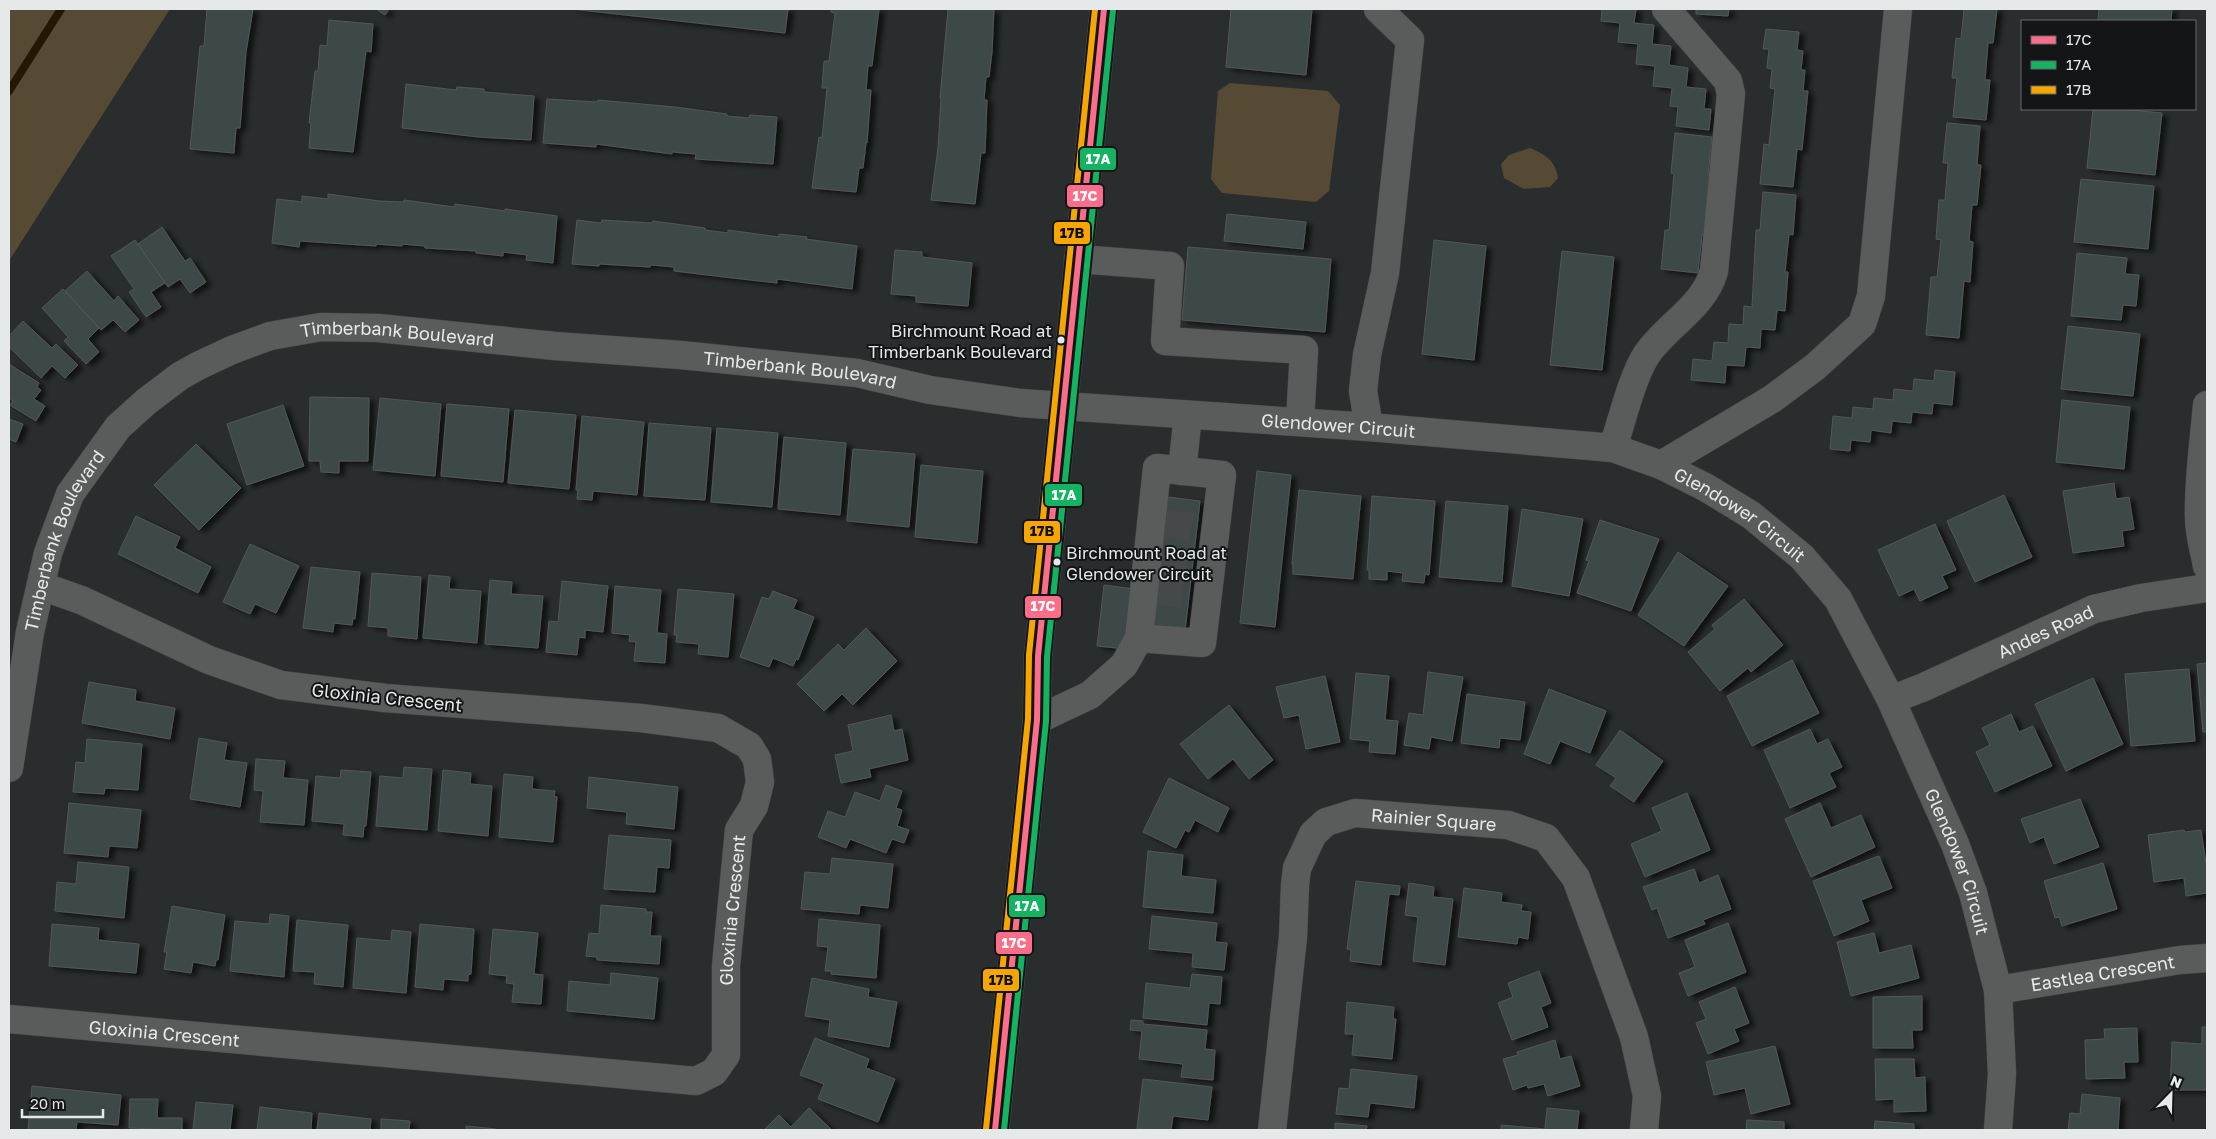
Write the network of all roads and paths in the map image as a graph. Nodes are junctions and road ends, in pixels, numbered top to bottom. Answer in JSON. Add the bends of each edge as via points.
{"nodes":[{"id":1,"x":1104,"y":9,"type":"edge"},
{"id":2,"x":1378,"y":9,"type":"edge"},
{"id":3,"x":1666,"y":9,"type":"edge"},
{"id":4,"x":1898,"y":9,"type":"edge"},
{"id":5,"x":1078,"y":259,"type":"junction"},
{"id":6,"x":2207,"y":405,"type":"edge"},
{"id":7,"x":1063,"y":406,"type":"junction"},
{"id":8,"x":1188,"y":415,"type":"junction"},
{"id":9,"x":1300,"y":422,"type":"junction"},
{"id":10,"x":1369,"y":427,"type":"junction"},
{"id":11,"x":1614,"y":448,"type":"junction"},
{"id":12,"x":1661,"y":465,"type":"junction"},
{"id":13,"x":1182,"y":471,"type":"junction"},
{"id":14,"x":2207,"y":566,"type":"edge"},
{"id":15,"x":41,"y":586,"type":"junction"},
{"id":16,"x":2207,"y":588,"type":"edge"},
{"id":17,"x":1139,"y":638,"type":"junction"},
{"id":18,"x":1891,"y":700,"type":"junction"},
{"id":19,"x":1037,"y":720,"type":"junction"},
{"id":20,"x":9,"y":768,"type":"edge"},
{"id":21,"x":2207,"y":958,"type":"edge"},
{"id":22,"x":1998,"y":990,"type":"junction"},
{"id":23,"x":9,"y":1019,"type":"edge"},
{"id":24,"x":996,"y":1130,"type":"edge"},
{"id":25,"x":1272,"y":1130,"type":"edge"},
{"id":26,"x":1644,"y":1130,"type":"edge"},
{"id":27,"x":1998,"y":1130,"type":"edge"}],
"edges":[{"from":1,"to":5,"type":"main road"},
{"from":2,"to":10,"type":"street","via":[[1410,40],[1385,273],[1367,355],[1363,391]]},
{"from":3,"to":11,"type":"street","via":[[1728,81],[1731,94],[1714,271],[1705,294],[1658,341],[1641,364]]},
{"from":4,"to":12,"type":"street","via":[[1872,288],[1862,324],[1815,367],[1772,399]]},
{"from":5,"to":7,"type":"main road"},
{"from":5,"to":9,"type":"street","via":[[1170,266],[1165,341],[1304,350]]},
{"from":6,"to":14,"type":"street","via":[[2199,518]]},
{"from":7,"to":8,"type":"street","name":"Glendower Circuit"},
{"from":7,"to":15,"type":"street","name":"Timberbank Boulevard","via":[[930,390],[848,372],[378,328],[321,327],[270,336],[198,366],[147,401],[118,427],[70,494],[48,553]]},
{"from":7,"to":19,"type":"main road","via":[[1038,656]]},
{"from":8,"to":9,"type":"street","name":"Glendower Circuit"},
{"from":8,"to":13,"type":"street"},
{"from":9,"to":10,"type":"street","name":"Glendower Circuit"},
{"from":10,"to":11,"type":"street","name":"Glendower Circuit"},
{"from":11,"to":12,"type":"street","name":"Glendower Circuit"},
{"from":12,"to":18,"type":"street","name":"Glendower Circuit","via":[[1751,515],[1802,557],[1838,599]]},
{"from":13,"to":17,"type":"street","via":[[1156,468],[1158,523],[1150,590]]},
{"from":13,"to":17,"type":"street","via":[[1222,475],[1207,529],[1199,596],[1202,643]]},
{"from":15,"to":20,"type":"street","name":"Timberbank Boulevard","via":[[30,632]]},
{"from":15,"to":23,"type":"street","name":"Gloxinia Crescent","via":[[82,600],[209,660],[281,685],[385,698],[718,728],[749,746],[757,759],[760,782],[754,806],[739,830],[726,966],[726,1055],[714,1072],[696,1081]]},
{"from":16,"to":18,"type":"street","name":"Andes Road","via":[[2094,609]]},
{"from":17,"to":19,"type":"street","via":[[1124,665],[1090,695]]},
{"from":18,"to":22,"type":"street","name":"Glendower Circuit","via":[[1955,844],[1973,893]]},
{"from":19,"to":24,"type":"main road"},
{"from":21,"to":22,"type":"street","name":"Eastlea Crescent"},
{"from":22,"to":27,"type":"street","name":"Glendower Circuit","via":[[2002,1074]]},
{"from":25,"to":26,"type":"street","name":"Rainier Square","via":[[1293,937],[1297,868],[1312,834],[1326,822],[1355,813],[1508,825],[1546,838],[1576,878],[1634,1037],[1647,1096]]}]}
